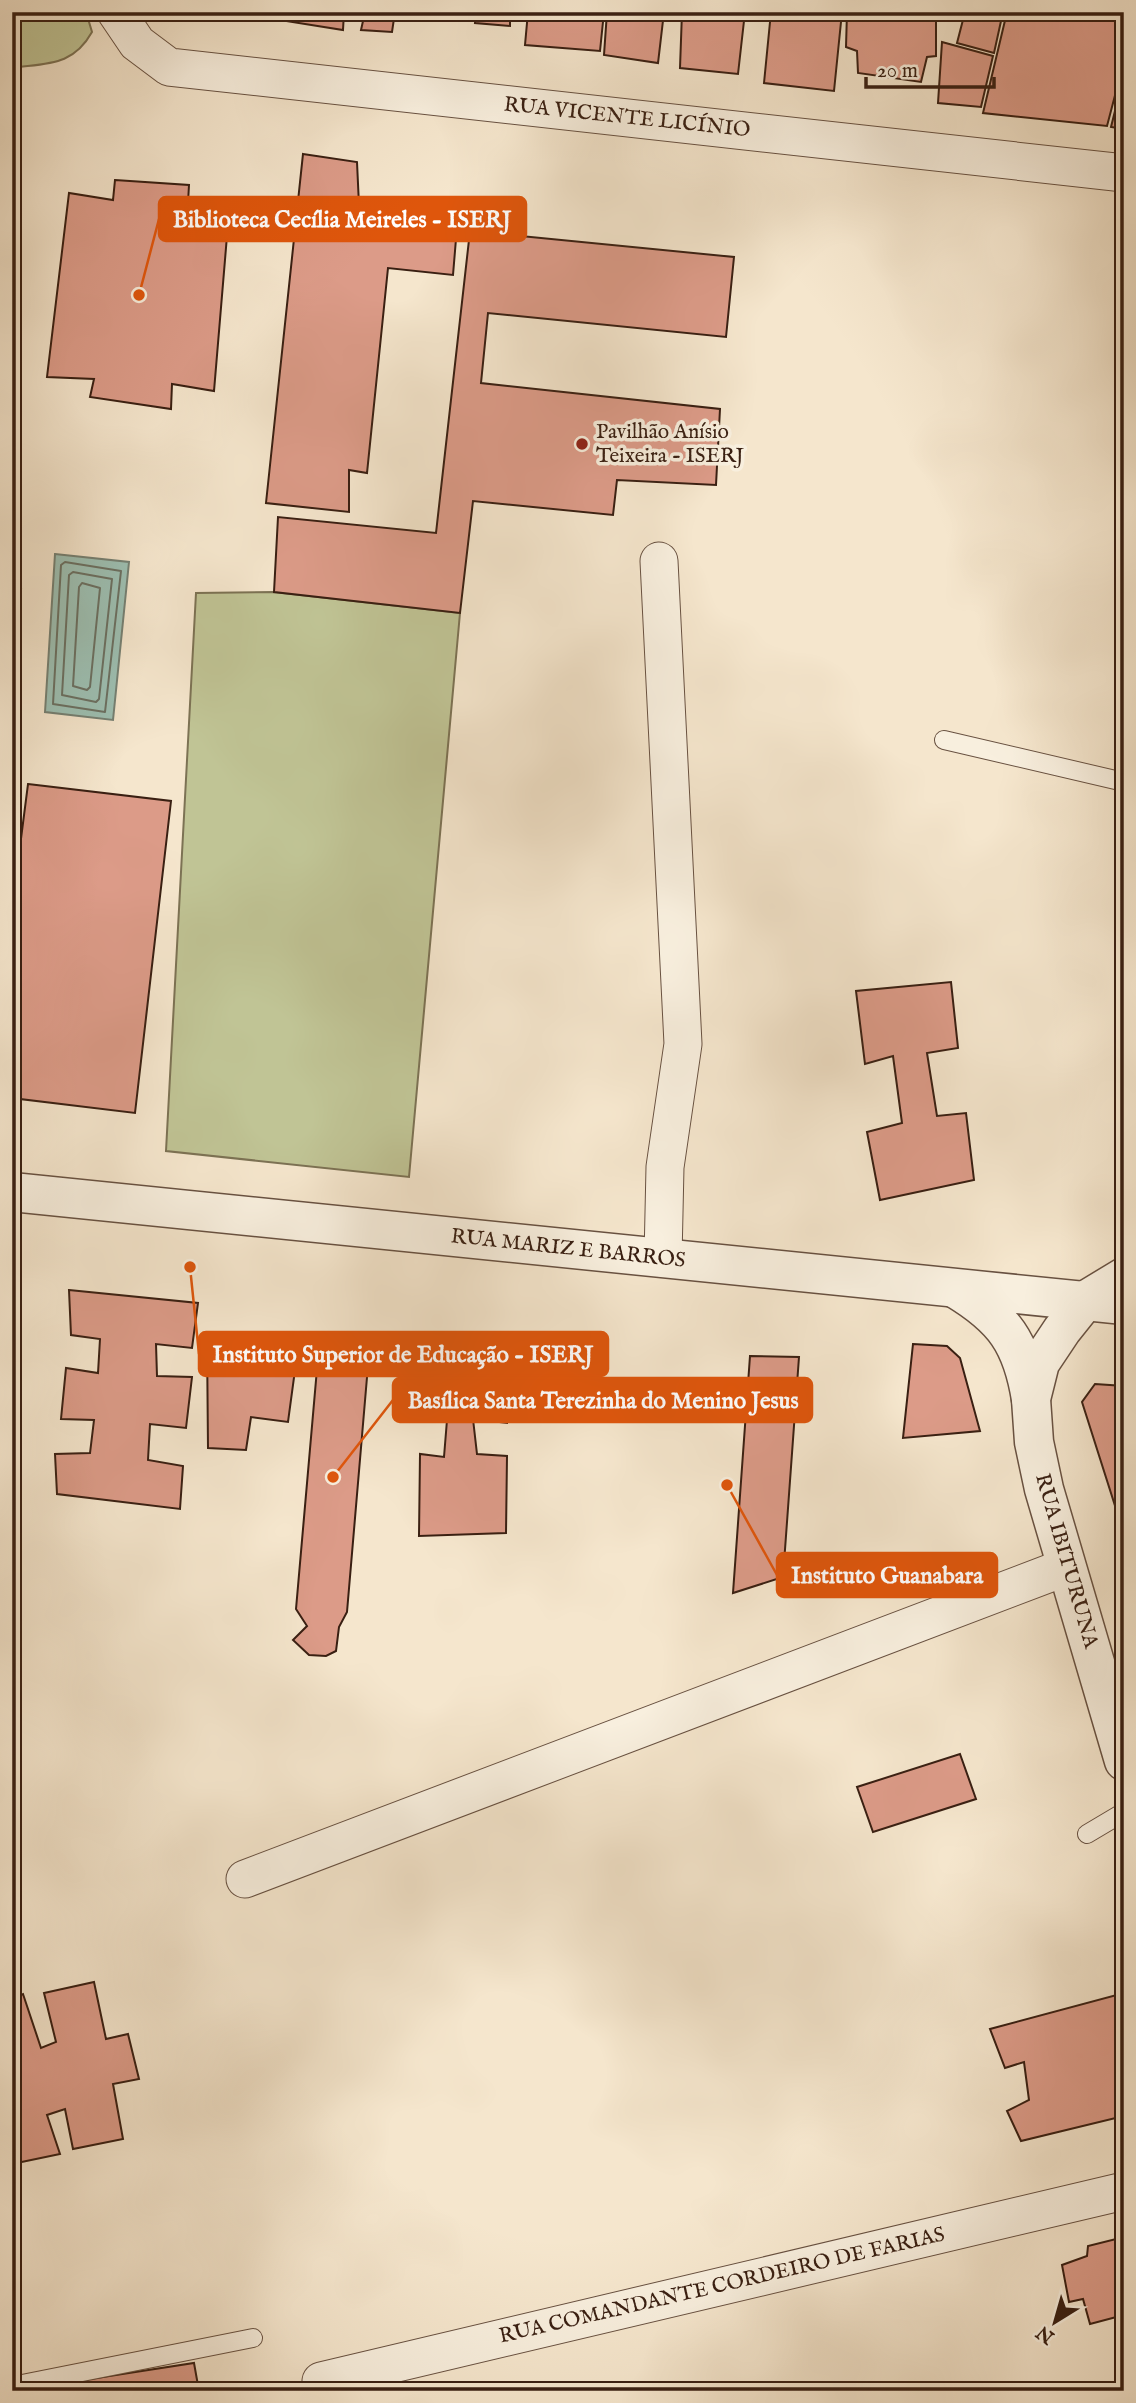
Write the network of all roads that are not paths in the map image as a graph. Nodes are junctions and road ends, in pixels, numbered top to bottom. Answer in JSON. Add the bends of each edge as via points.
{"nodes":[{"id":1,"x":116,"y":12,"type":"edge"},
{"id":2,"x":1124,"y":173,"type":"edge"},
{"id":3,"x":659,"y":561,"type":"dead end"},
{"id":4,"x":944,"y":740,"type":"dead end"},
{"id":5,"x":1124,"y":782,"type":"edge"},
{"id":6,"x":12,"y":1192,"type":"edge"},
{"id":7,"x":663,"y":1258,"type":"junction"},
{"id":8,"x":1124,"y":1277,"type":"edge"},
{"id":9,"x":956,"y":1289,"type":"junction"},
{"id":10,"x":1086,"y":1300,"type":"junction"},
{"id":11,"x":1124,"y":1305,"type":"edge"},
{"id":12,"x":1031,"y":1399,"type":"junction"},
{"id":13,"x":1066,"y":1567,"type":"junction"},
{"id":14,"x":1124,"y":1761,"type":"edge"},
{"id":15,"x":1124,"y":1812,"type":"edge"},
{"id":16,"x":1087,"y":1834,"type":"dead end"},
{"id":17,"x":245,"y":1879,"type":"dead end"},
{"id":18,"x":1124,"y":2190,"type":"edge"},
{"id":19,"x":253,"y":2338,"type":"dead end"},
{"id":20,"x":321,"y":2382,"type":"dead end"},
{"id":21,"x":12,"y":2386,"type":"edge"}],
"edges":[{"from":1,"to":2,"type":"street","name":"RUA VICENTE LICÍNIO","via":[[137,43],[169,67]]},
{"from":3,"to":7,"type":"street","via":[[683,1044],[665,1167]]},
{"from":4,"to":5,"type":"lane"},
{"from":6,"to":7,"type":"street","name":"RUA MARIZ E BARROS"},
{"from":7,"to":9,"type":"street","name":"RUA MARIZ E BARROS"},
{"from":8,"to":10,"type":"street"},
{"from":9,"to":10,"type":"street","name":"RUA MARIZ E BARROS"},
{"from":9,"to":12,"type":"street","name":"RUA IBITURUNA","via":[[988,1308],[1010,1333]]},
{"from":10,"to":11,"type":"street","name":"RUA MARIZ E BARROS"},
{"from":10,"to":12,"type":"street","name":"RUA IBITURUNA","via":[[1040,1363]]},
{"from":12,"to":13,"type":"street","name":"RUA IBITURUNA","via":[[1034,1442]]},
{"from":13,"to":14,"type":"street","name":"RUA IBITURUNA"},
{"from":13,"to":17,"type":"street"},
{"from":15,"to":16,"type":"lane"},
{"from":18,"to":20,"type":"street","name":"RUA COMANDANTE CORDEIRO DE FARIAS"},
{"from":19,"to":21,"type":"lane"}]}
